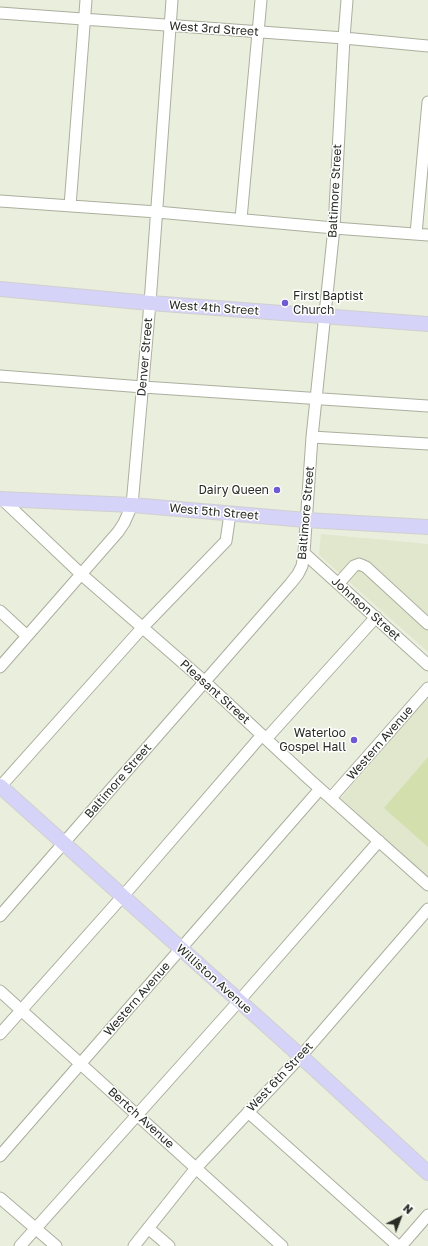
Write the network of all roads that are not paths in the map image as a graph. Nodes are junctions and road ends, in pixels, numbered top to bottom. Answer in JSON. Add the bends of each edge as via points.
{"nodes":[{"id":1,"x":86,"y":0,"type":"edge"},
{"id":2,"x":172,"y":0,"type":"edge"},
{"id":3,"x":261,"y":0,"type":"edge"},
{"id":4,"x":347,"y":0,"type":"edge"},
{"id":5,"x":0,"y":13,"type":"edge"},
{"id":6,"x":84,"y":20,"type":"junction"},
{"id":7,"x":170,"y":26,"type":"junction"},
{"id":8,"x":258,"y":32,"type":"junction"},
{"id":9,"x":344,"y":38,"type":"junction"},
{"id":10,"x":428,"y":46,"type":"edge"},
{"id":11,"x":428,"y":102,"type":"edge"},
{"id":12,"x":0,"y":201,"type":"edge"},
{"id":13,"x":70,"y":206,"type":"junction"},
{"id":14,"x":157,"y":212,"type":"junction"},
{"id":15,"x":241,"y":219,"type":"junction"},
{"id":16,"x":334,"y":228,"type":"junction"},
{"id":17,"x":416,"y":234,"type":"junction"},
{"id":18,"x":428,"y":234,"type":"edge"},
{"id":19,"x":0,"y":289,"type":"edge"},
{"id":20,"x":150,"y":303,"type":"junction"},
{"id":21,"x":325,"y":316,"type":"junction"},
{"id":22,"x":428,"y":324,"type":"edge"},
{"id":23,"x":0,"y":376,"type":"edge"},
{"id":24,"x":142,"y":387,"type":"junction"},
{"id":25,"x":317,"y":398,"type":"junction"},
{"id":26,"x":428,"y":406,"type":"edge"},
{"id":27,"x":312,"y":437,"type":"junction"},
{"id":28,"x":428,"y":444,"type":"edge"},
{"id":29,"x":1,"y":499,"type":"edge"},
{"id":30,"x":132,"y":505,"type":"junction"},
{"id":31,"x":230,"y":514,"type":"junction"},
{"id":32,"x":306,"y":520,"type":"junction"},
{"id":33,"x":428,"y":527,"type":"edge"},
{"id":34,"x":304,"y":553,"type":"junction"},
{"id":35,"x":81,"y":574,"type":"junction"},
{"id":36,"x":338,"y":584,"type":"junction"},
{"id":37,"x":0,"y":611,"type":"edge"},
{"id":38,"x":376,"y":617,"type":"junction"},
{"id":39,"x":428,"y":624,"type":"edge"},
{"id":40,"x":142,"y":628,"type":"junction"},
{"id":41,"x":27,"y":636,"type":"junction"},
{"id":42,"x":428,"y":664,"type":"edge"},
{"id":43,"x":0,"y":667,"type":"edge"},
{"id":44,"x":204,"y":682,"type":"junction"},
{"id":45,"x":428,"y":688,"type":"edge"},
{"id":46,"x":264,"y":737,"type":"junction"},
{"id":47,"x":0,"y":787,"type":"edge"},
{"id":48,"x":320,"y":789,"type":"junction"},
{"id":49,"x":331,"y":798,"type":"junction"},
{"id":50,"x":379,"y":841,"type":"junction"},
{"id":51,"x":63,"y":843,"type":"junction"},
{"id":52,"x":428,"y":885,"type":"edge"},
{"id":53,"x":122,"y":897,"type":"junction"},
{"id":54,"x":428,"y":909,"type":"edge"},
{"id":55,"x":0,"y":916,"type":"edge"},
{"id":56,"x":180,"y":949,"type":"junction"},
{"id":57,"x":0,"y":991,"type":"edge"},
{"id":58,"x":239,"y":1001,"type":"junction"},
{"id":59,"x":21,"y":1009,"type":"junction"},
{"id":60,"x":0,"y":1034,"type":"edge"},
{"id":61,"x":301,"y":1056,"type":"junction"},
{"id":62,"x":81,"y":1063,"type":"junction"},
{"id":63,"x":248,"y":1112,"type":"junction"},
{"id":64,"x":137,"y":1114,"type":"junction"},
{"id":65,"x":0,"y":1156,"type":"edge"},
{"id":66,"x":196,"y":1168,"type":"junction"},
{"id":67,"x":428,"y":1173,"type":"edge"},
{"id":68,"x":0,"y":1198,"type":"edge"},
{"id":69,"x":428,"y":1215,"type":"edge"},
{"id":70,"x":35,"y":1228,"type":"junction"},
{"id":71,"x":148,"y":1228,"type":"junction"},
{"id":72,"x":20,"y":1246,"type":"edge"},
{"id":73,"x":56,"y":1246,"type":"edge"},
{"id":74,"x":134,"y":1246,"type":"edge"},
{"id":75,"x":169,"y":1246,"type":"edge"},
{"id":76,"x":282,"y":1246,"type":"edge"},
{"id":77,"x":398,"y":1246,"type":"edge"},
{"id":78,"x":401,"y":1246,"type":"edge"}],
"edges":[{"from":1,"to":6,"type":"street"},
{"from":2,"to":7,"type":"street","name":"Denver Street"},
{"from":3,"to":8,"type":"street"},
{"from":4,"to":9,"type":"street","name":"Baltimore Street"},
{"from":5,"to":6,"type":"street","name":"West 3rd Street"},
{"from":6,"to":7,"type":"street","name":"West 3rd Street"},
{"from":6,"to":13,"type":"street"},
{"from":7,"to":8,"type":"street","name":"West 3rd Street"},
{"from":7,"to":14,"type":"street","name":"Denver Street"},
{"from":8,"to":9,"type":"street","name":"West 3rd Street"},
{"from":8,"to":15,"type":"street"},
{"from":9,"to":10,"type":"street","name":"West 3rd Street"},
{"from":9,"to":16,"type":"street","name":"Baltimore Street"},
{"from":11,"to":17,"type":"street"},
{"from":12,"to":13,"type":"street"},
{"from":13,"to":14,"type":"street"},
{"from":14,"to":15,"type":"street"},
{"from":14,"to":20,"type":"street","name":"Denver Street"},
{"from":15,"to":16,"type":"street"},
{"from":16,"to":17,"type":"street"},
{"from":16,"to":21,"type":"street","name":"Baltimore Street"},
{"from":17,"to":18,"type":"street"},
{"from":19,"to":20,"type":"main road","name":"West 4th Street"},
{"from":20,"to":21,"type":"main road","name":"West 4th Street"},
{"from":20,"to":24,"type":"street","name":"Denver Street"},
{"from":21,"to":22,"type":"main road","name":"West 4th Street"},
{"from":21,"to":25,"type":"street","name":"Baltimore Street"},
{"from":23,"to":24,"type":"street"},
{"from":24,"to":25,"type":"street"},
{"from":24,"to":30,"type":"street","name":"Denver Street"},
{"from":25,"to":26,"type":"street"},
{"from":25,"to":27,"type":"street","name":"Baltimore Street"},
{"from":27,"to":28,"type":"street"},
{"from":27,"to":32,"type":"street","name":"Baltimore Street"},
{"from":29,"to":30,"type":"main road","name":"West 5th Street"},
{"from":29,"to":35,"type":"street","name":"Pleasant Street"},
{"from":30,"to":31,"type":"main road","name":"West 5th Street"},
{"from":30,"to":35,"type":"street","name":"Denver Street","via":[[118,532]]},
{"from":31,"to":32,"type":"main road","name":"West 5th Street"},
{"from":31,"to":40,"type":"street","via":[[226,541]]},
{"from":32,"to":33,"type":"main road","name":"West 5th Street"},
{"from":32,"to":34,"type":"street","name":"Baltimore Street"},
{"from":34,"to":36,"type":"street","name":"Johnson Street"},
{"from":34,"to":44,"type":"street","name":"Baltimore Street","via":[[302,566],[292,583]]},
{"from":35,"to":40,"type":"street","name":"Pleasant Street"},
{"from":35,"to":41,"type":"street","name":"Denver Street"},
{"from":36,"to":38,"type":"street","name":"Johnson Street"},
{"from":36,"to":39,"type":"street","via":[[354,566],[359,564],[366,567]]},
{"from":37,"to":41,"type":"street"},
{"from":38,"to":42,"type":"street","name":"Johnson Street"},
{"from":38,"to":46,"type":"street"},
{"from":40,"to":44,"type":"street","name":"Pleasant Street"},
{"from":40,"to":47,"type":"street"},
{"from":41,"to":43,"type":"street","name":"Denver Street"},
{"from":44,"to":46,"type":"street","name":"Pleasant Street"},
{"from":44,"to":51,"type":"street","name":"Baltimore Street"},
{"from":45,"to":49,"type":"street","name":"Western Avenue"},
{"from":46,"to":48,"type":"street","name":"Pleasant Street"},
{"from":46,"to":53,"type":"street"},
{"from":47,"to":51,"type":"main road","name":"Williston Avenue"},
{"from":48,"to":49,"type":"street","name":"Pleasant Street"},
{"from":48,"to":56,"type":"street","name":"Western Avenue"},
{"from":49,"to":50,"type":"street","name":"Pleasant Street"},
{"from":50,"to":52,"type":"street","name":"Pleasant Street"},
{"from":50,"to":58,"type":"street"},
{"from":51,"to":53,"type":"main road","name":"Williston Avenue"},
{"from":51,"to":55,"type":"street","name":"Baltimore Street"},
{"from":53,"to":56,"type":"main road","name":"Williston Avenue"},
{"from":53,"to":59,"type":"street"},
{"from":54,"to":61,"type":"street","name":"West 6th Street"},
{"from":56,"to":58,"type":"main road","name":"Williston Avenue"},
{"from":56,"to":62,"type":"street","name":"Western Avenue"},
{"from":57,"to":59,"type":"street","name":"Bertch Avenue"},
{"from":58,"to":61,"type":"main road","name":"Williston Avenue"},
{"from":58,"to":64,"type":"street"},
{"from":59,"to":60,"type":"street"},
{"from":59,"to":62,"type":"street","name":"Bertch Avenue"},
{"from":61,"to":63,"type":"street","name":"West 6th Street"},
{"from":61,"to":67,"type":"main road","name":"Williston Avenue"},
{"from":62,"to":64,"type":"street","name":"Bertch Avenue"},
{"from":62,"to":65,"type":"street","name":"Western Avenue"},
{"from":63,"to":66,"type":"street","name":"West 6th Street"},
{"from":63,"to":77,"type":"street"},
{"from":64,"to":66,"type":"street","name":"Bertch Avenue"},
{"from":64,"to":70,"type":"street"},
{"from":66,"to":71,"type":"street","name":"West 6th Street"},
{"from":66,"to":76,"type":"street","name":"Bertch Avenue"},
{"from":68,"to":70,"type":"street"},
{"from":69,"to":78,"type":"street"},
{"from":70,"to":72,"type":"street"},
{"from":70,"to":73,"type":"street"},
{"from":71,"to":74,"type":"street","name":"West 6th Street"},
{"from":71,"to":75,"type":"street"}]}
